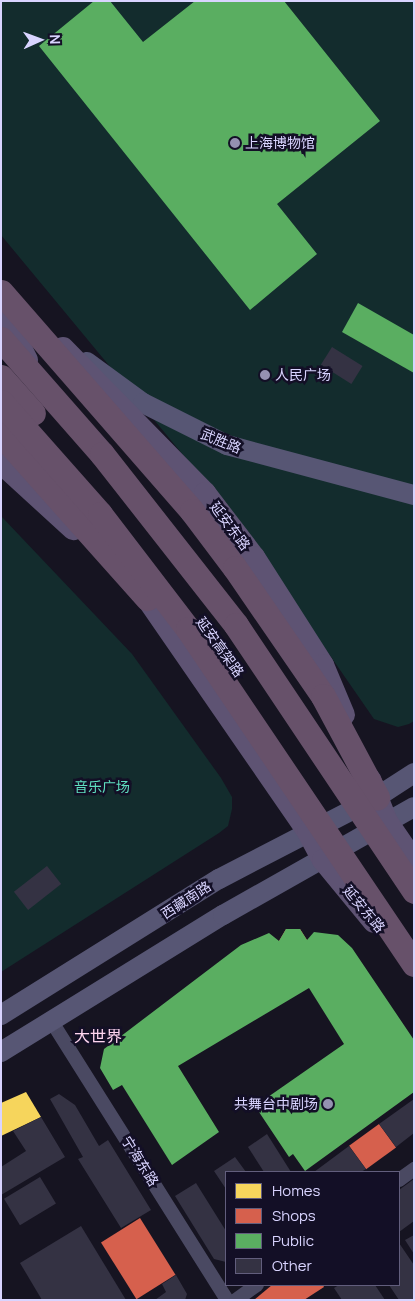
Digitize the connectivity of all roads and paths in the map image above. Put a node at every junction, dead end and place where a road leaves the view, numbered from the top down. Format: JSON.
{"nodes":[{"id":1,"x":1,"y":278,"type":"edge"},
{"id":2,"x":1,"y":292,"type":"edge"},
{"id":3,"x":1,"y":308,"type":"edge"},
{"id":4,"x":1,"y":330,"type":"edge"},
{"id":5,"x":51,"y":336,"type":"junction"},
{"id":6,"x":1,"y":339,"type":"edge"},
{"id":7,"x":27,"y":360,"type":"junction"},
{"id":8,"x":1,"y":377,"type":"edge"},
{"id":9,"x":1,"y":402,"type":"edge"},
{"id":10,"x":1,"y":434,"type":"edge"},
{"id":11,"x":1,"y":463,"type":"edge"},
{"id":12,"x":414,"y":494,"type":"edge"},
{"id":13,"x":147,"y":598,"type":"junction"},
{"id":14,"x":414,"y":773,"type":"edge"},
{"id":15,"x":374,"y":798,"type":"junction"},
{"id":16,"x":414,"y":807,"type":"edge"},
{"id":17,"x":387,"y":822,"type":"junction"},
{"id":18,"x":308,"y":832,"type":"junction"},
{"id":19,"x":323,"y":860,"type":"junction"},
{"id":20,"x":414,"y":861,"type":"edge"},
{"id":21,"x":414,"y":891,"type":"edge"},
{"id":22,"x":414,"y":934,"type":"edge"},
{"id":23,"x":414,"y":964,"type":"edge"},
{"id":24,"x":414,"y":972,"type":"edge"},
{"id":25,"x":1,"y":1016,"type":"edge"},
{"id":26,"x":52,"y":1022,"type":"junction"},
{"id":27,"x":1,"y":1052,"type":"edge"},
{"id":28,"x":414,"y":1169,"type":"edge"},
{"id":29,"x":400,"y":1179,"type":"edge"},
{"id":30,"x":256,"y":1286,"type":"edge"},
{"id":31,"x":227,"y":1300,"type":"edge"},
{"id":32,"x":236,"y":1300,"type":"edge"}],
"edges":[{"from":1,"to":5,"type":"main road","name":"延安东路"},
{"from":2,"to":15,"type":"highway"},
{"from":3,"to":7,"type":"main road"},
{"from":4,"to":7,"type":"main road","name":"延安东路"},
{"from":5,"to":12,"type":"main road","name":"武胜路"},
{"from":5,"to":15,"type":"main road","name":"延安东路"},
{"from":6,"to":21,"type":"highway","name":"延安高架路","bridge":true},
{"from":7,"to":15,"type":"main road","name":"延安东路"},
{"from":8,"to":22,"type":"highway","name":"延安高架路","bridge":true},
{"from":9,"to":13,"type":"main road","name":"延安东路"},
{"from":9,"to":23,"type":"highway","bridge":true},
{"from":10,"to":13,"type":"highway"},
{"from":11,"to":13,"type":"main road","name":"延安东路"},
{"from":13,"to":18,"type":"main road","name":"延安东路"},
{"from":14,"to":15,"type":"main road","name":"西藏南路"},
{"from":15,"to":17,"type":"main road","name":"延安东路"},
{"from":15,"to":18,"type":"main road","name":"西藏南路"},
{"from":16,"to":17,"type":"main road"},
{"from":17,"to":19,"type":"main road"},
{"from":17,"to":20,"type":"main road","name":"延安东路"},
{"from":18,"to":19,"type":"main road","name":"延安东路"},
{"from":18,"to":25,"type":"main road","name":"西藏南路"},
{"from":19,"to":24,"type":"main road","name":"延安东路"},
{"from":19,"to":26,"type":"main road"},
{"from":26,"to":27,"type":"main road"},
{"from":26,"to":31,"type":"street","name":"宁海东路"},
{"from":28,"to":29,"type":"street"},
{"from":30,"to":32,"type":"street"}]}
